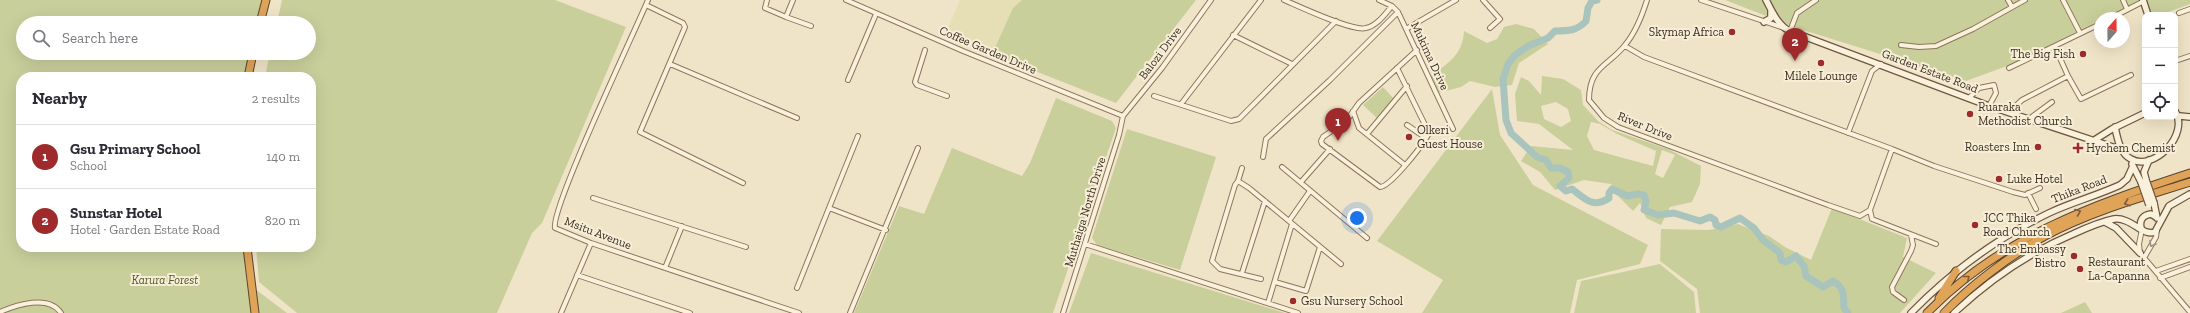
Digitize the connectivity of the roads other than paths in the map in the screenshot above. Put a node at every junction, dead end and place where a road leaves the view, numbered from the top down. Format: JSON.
{"nodes":[{"id":1,"x":266,"y":0,"type":"edge"},
{"id":2,"x":648,"y":0,"type":"edge"},
{"id":3,"x":767,"y":0,"type":"edge"},
{"id":4,"x":793,"y":0,"type":"edge"},
{"id":5,"x":846,"y":0,"type":"edge"},
{"id":6,"x":1212,"y":0,"type":"edge"},
{"id":7,"x":1261,"y":0,"type":"edge"},
{"id":8,"x":1284,"y":0,"type":"edge"},
{"id":9,"x":1379,"y":0,"type":"edge"},
{"id":10,"x":1456,"y":0,"type":"edge"},
{"id":11,"x":1483,"y":0,"type":"edge"},
{"id":12,"x":1647,"y":0,"type":"edge"},
{"id":13,"x":1701,"y":0,"type":"edge"},
{"id":14,"x":1766,"y":0,"type":"edge"},
{"id":15,"x":1816,"y":0,"type":"edge"},
{"id":16,"x":2008,"y":0,"type":"edge"},
{"id":17,"x":2026,"y":0,"type":"edge"},
{"id":18,"x":2063,"y":0,"type":"edge"},
{"id":19,"x":2123,"y":0,"type":"edge"},
{"id":20,"x":2143,"y":1,"type":"edge"},
{"id":21,"x":646,"y":5,"type":"junction"},
{"id":22,"x":1392,"y":6,"type":"junction"},
{"id":23,"x":2012,"y":7,"type":"junction"},
{"id":24,"x":2127,"y":9,"type":"junction"},
{"id":25,"x":2190,"y":9,"type":"edge"},
{"id":26,"x":1771,"y":11,"type":"junction"},
{"id":27,"x":1398,"y":12,"type":"junction"},
{"id":28,"x":2122,"y":12,"type":"edge"},
{"id":29,"x":2147,"y":12,"type":"edge"},
{"id":30,"x":2179,"y":13,"type":"dead end"},
{"id":31,"x":876,"y":14,"type":"junction"},
{"id":32,"x":262,"y":16,"type":"edge"},
{"id":33,"x":786,"y":17,"type":"junction"},
{"id":34,"x":1336,"y":21,"type":"junction"},
{"id":35,"x":1764,"y":22,"type":"junction"},
{"id":36,"x":812,"y":26,"type":"dead end"},
{"id":37,"x":2094,"y":27,"type":"edge"},
{"id":38,"x":1490,"y":28,"type":"dead end"},
{"id":39,"x":1406,"y":29,"type":"junction"},
{"id":40,"x":1787,"y":30,"type":"junction"},
{"id":41,"x":2080,"y":33,"type":"junction"},
{"id":42,"x":1233,"y":35,"type":"junction"},
{"id":43,"x":1901,"y":45,"type":"dead end"},
{"id":44,"x":1625,"y":46,"type":"junction"},
{"id":45,"x":2055,"y":47,"type":"junction"},
{"id":46,"x":925,"y":50,"type":"dead end"},
{"id":47,"x":1417,"y":50,"type":"junction"},
{"id":48,"x":2190,"y":56,"type":"edge"},
{"id":49,"x":1868,"y":59,"type":"junction"},
{"id":50,"x":252,"y":60,"type":"edge"},
{"id":51,"x":2178,"y":60,"type":"edge"},
{"id":52,"x":670,"y":64,"type":"junction"},
{"id":53,"x":1292,"y":64,"type":"junction"},
{"id":54,"x":1881,"y":64,"type":"junction"},
{"id":55,"x":1397,"y":68,"type":"junction"},
{"id":56,"x":2009,"y":68,"type":"dead end"},
{"id":57,"x":1872,"y":71,"type":"junction"},
{"id":58,"x":249,"y":72,"type":"edge"},
{"id":59,"x":2131,"y":75,"type":"dead end"},
{"id":60,"x":2068,"y":76,"type":"junction"},
{"id":61,"x":848,"y":80,"type":"dead end"},
{"id":62,"x":1407,"y":86,"type":"junction"},
{"id":63,"x":947,"y":96,"type":"dead end"},
{"id":64,"x":1154,"y":96,"type":"dead end"},
{"id":65,"x":1968,"y":98,"type":"junction"},
{"id":66,"x":2052,"y":102,"type":"dead end"},
{"id":67,"x":1181,"y":104,"type":"junction"},
{"id":68,"x":1989,"y":106,"type":"junction"},
{"id":69,"x":1353,"y":111,"type":"junction"},
{"id":70,"x":2009,"y":112,"type":"junction"},
{"id":71,"x":2142,"y":114,"type":"edge"},
{"id":72,"x":1123,"y":116,"type":"junction"},
{"id":73,"x":2180,"y":116,"type":"joint"},
{"id":74,"x":797,"y":118,"type":"dead end"},
{"id":75,"x":2190,"y":118,"type":"edge"},
{"id":76,"x":2028,"y":119,"type":"junction"},
{"id":77,"x":1407,"y":125,"type":"dead end"},
{"id":78,"x":2115,"y":127,"type":"junction"},
{"id":79,"x":1453,"y":130,"type":"dead end"},
{"id":80,"x":1848,"y":133,"type":"junction"},
{"id":81,"x":1367,"y":134,"type":"junction"},
{"id":82,"x":858,"y":136,"type":"dead end"},
{"id":83,"x":1426,"y":138,"type":"junction"},
{"id":84,"x":2093,"y":141,"type":"junction"},
{"id":85,"x":918,"y":148,"type":"dead end"},
{"id":86,"x":1892,"y":148,"type":"junction"},
{"id":87,"x":1330,"y":149,"type":"junction"},
{"id":88,"x":2122,"y":150,"type":"junction"},
{"id":89,"x":1262,"y":157,"type":"dead end"},
{"id":90,"x":2149,"y":160,"type":"junction"},
{"id":91,"x":2132,"y":163,"type":"junction"},
{"id":92,"x":1406,"y":165,"type":"junction"},
{"id":93,"x":1282,"y":167,"type":"dead end"},
{"id":94,"x":1242,"y":168,"type":"dead end"},
{"id":95,"x":2190,"y":173,"type":"edge"},
{"id":96,"x":2143,"y":181,"type":"junction"},
{"id":97,"x":1238,"y":182,"type":"junction"},
{"id":98,"x":1301,"y":182,"type":"junction"},
{"id":99,"x":2190,"y":182,"type":"edge"},
{"id":100,"x":743,"y":183,"type":"dead end"},
{"id":101,"x":2040,"y":188,"type":"dead end"},
{"id":102,"x":1310,"y":191,"type":"junction"},
{"id":103,"x":2028,"y":193,"type":"junction"},
{"id":104,"x":2190,"y":194,"type":"edge"},
{"id":105,"x":593,"y":198,"type":"dead end"},
{"id":106,"x":1265,"y":201,"type":"junction"},
{"id":107,"x":2151,"y":204,"type":"junction"},
{"id":108,"x":829,"y":208,"type":"junction"},
{"id":109,"x":2036,"y":209,"type":"dead end"},
{"id":110,"x":1870,"y":210,"type":"junction"},
{"id":111,"x":2148,"y":214,"type":"junction"},
{"id":112,"x":2156,"y":217,"type":"junction"},
{"id":113,"x":1291,"y":222,"type":"junction"},
{"id":114,"x":2103,"y":222,"type":"junction"},
{"id":115,"x":682,"y":226,"type":"junction"},
{"id":116,"x":2158,"y":227,"type":"junction"},
{"id":117,"x":2142,"y":229,"type":"junction"},
{"id":118,"x":886,"y":230,"type":"junction"},
{"id":119,"x":1911,"y":235,"type":"junction"},
{"id":120,"x":1367,"y":238,"type":"dead end"},
{"id":121,"x":591,"y":244,"type":"junction"},
{"id":122,"x":1085,"y":244,"type":"junction"},
{"id":123,"x":1936,"y":244,"type":"dead end"},
{"id":124,"x":746,"y":247,"type":"dead end"},
{"id":125,"x":1320,"y":247,"type":"junction"},
{"id":126,"x":248,"y":252,"type":"edge"},
{"id":127,"x":2140,"y":253,"type":"junction"},
{"id":128,"x":2144,"y":258,"type":"junction"},
{"id":129,"x":2190,"y":259,"type":"edge"},
{"id":130,"x":1341,"y":264,"type":"dead end"},
{"id":131,"x":2173,"y":265,"type":"junction"},
{"id":132,"x":2190,"y":266,"type":"edge"},
{"id":133,"x":665,"y":268,"type":"junction"},
{"id":134,"x":1956,"y":271,"type":"junction"},
{"id":135,"x":2156,"y":271,"type":"junction"},
{"id":136,"x":2176,"y":272,"type":"junction"},
{"id":137,"x":1242,"y":273,"type":"junction"},
{"id":138,"x":577,"y":274,"type":"junction"},
{"id":139,"x":2160,"y":278,"type":"junction"},
{"id":140,"x":1261,"y":279,"type":"dead end"},
{"id":141,"x":1275,"y":282,"type":"junction"},
{"id":142,"x":797,"y":288,"type":"dead end"},
{"id":143,"x":1904,"y":300,"type":"dead end"},
{"id":144,"x":1268,"y":303,"type":"junction"},
{"id":145,"x":1935,"y":304,"type":"junction"},
{"id":146,"x":0,"y":312,"type":"edge"},
{"id":147,"x":2190,"y":312,"type":"edge"},
{"id":148,"x":61,"y":313,"type":"edge"},
{"id":149,"x":255,"y":313,"type":"edge"},
{"id":150,"x":561,"y":313,"type":"edge"},
{"id":151,"x":690,"y":313,"type":"edge"},
{"id":152,"x":799,"y":313,"type":"edge"},
{"id":153,"x":850,"y":313,"type":"edge"},
{"id":154,"x":1063,"y":313,"type":"edge"},
{"id":155,"x":1298,"y":313,"type":"edge"},
{"id":156,"x":1911,"y":313,"type":"edge"},
{"id":157,"x":1927,"y":313,"type":"edge"},
{"id":158,"x":1944,"y":313,"type":"edge"},
{"id":159,"x":1954,"y":313,"type":"edge"}],
"edges":[{"from":1,"to":32,"type":"highway"},
{"from":2,"to":21,"type":"street","name":"Msitu Avenue"},
{"from":3,"to":33,"type":"street"},
{"from":4,"to":33,"type":"street"},
{"from":5,"to":31,"type":"street","name":"Coffee Garden Drive"},
{"from":6,"to":72,"type":"street","name":"Balozi Drive"},
{"from":7,"to":42,"type":"street"},
{"from":8,"to":34,"type":"street"},
{"from":9,"to":22,"type":"street","name":"Mukima Drive"},
{"from":10,"to":39,"type":"street"},
{"from":11,"to":38,"type":"street"},
{"from":12,"to":44,"type":"street","name":"River Drive"},
{"from":13,"to":35,"type":"street"},
{"from":14,"to":26,"type":"main road"},
{"from":15,"to":40,"type":"street"},
{"from":16,"to":23,"type":"street"},
{"from":17,"to":23,"type":"street"},
{"from":18,"to":41,"type":"street"},
{"from":19,"to":24,"type":"street"},
{"from":20,"to":24,"type":"street"},
{"from":20,"to":29,"type":"main road"},
{"from":21,"to":52,"type":"street"},
{"from":21,"to":121,"type":"street","name":"Msitu Avenue"},
{"from":22,"to":27,"type":"street","name":"Mukima Drive"},
{"from":22,"to":34,"type":"street"},
{"from":23,"to":43,"type":"street"},
{"from":24,"to":28,"type":"street"},
{"from":25,"to":30,"type":"street"},
{"from":26,"to":35,"type":"main road"},
{"from":26,"to":40,"type":"main road"},
{"from":27,"to":39,"type":"street","name":"Mukima Drive"},
{"from":27,"to":89,"type":"street"},
{"from":31,"to":61,"type":"street"},
{"from":31,"to":72,"type":"street","name":"Coffee Garden Drive"},
{"from":33,"to":36,"type":"street"},
{"from":34,"to":53,"type":"street"},
{"from":35,"to":40,"type":"street"},
{"from":37,"to":41,"type":"street"},
{"from":39,"to":47,"type":"street","name":"Mukima Drive"},
{"from":40,"to":49,"type":"main road","name":"Garden Estate Road"},
{"from":41,"to":45,"type":"street"},
{"from":42,"to":53,"type":"street"},
{"from":42,"to":67,"type":"street"},
{"from":44,"to":80,"type":"street"},
{"from":44,"to":110,"type":"street","name":"River Drive"},
{"from":45,"to":56,"type":"street"},
{"from":45,"to":60,"type":"street"},
{"from":46,"to":63,"type":"street"},
{"from":47,"to":55,"type":"street"},
{"from":47,"to":79,"type":"street","name":"Mukima Drive"},
{"from":48,"to":51,"type":"street"},
{"from":49,"to":54,"type":"main road","name":"Garden Estate Road"},
{"from":49,"to":57,"type":"street"},
{"from":50,"to":58,"type":"highway"},
{"from":52,"to":74,"type":"street"},
{"from":52,"to":100,"type":"street"},
{"from":53,"to":67,"type":"street"},
{"from":54,"to":57,"type":"street"},
{"from":54,"to":65,"type":"main road","name":"Garden Estate Road"},
{"from":55,"to":62,"type":"street"},
{"from":55,"to":69,"type":"street"},
{"from":57,"to":80,"type":"street"},
{"from":59,"to":60,"type":"street"},
{"from":60,"to":70,"type":"street"},
{"from":62,"to":81,"type":"street"},
{"from":62,"to":83,"type":"street"},
{"from":64,"to":67,"type":"street"},
{"from":65,"to":68,"type":"main road","name":"Garden Estate Road"},
{"from":65,"to":68,"type":"street"},
{"from":66,"to":76,"type":"street"},
{"from":68,"to":70,"type":"main road","name":"Garden Estate Road"},
{"from":69,"to":81,"type":"street"},
{"from":69,"to":87,"type":"street"},
{"from":70,"to":76,"type":"main road","name":"Garden Estate Road"},
{"from":71,"to":78,"type":"main road"},
{"from":72,"to":122,"type":"street","name":"Muthaiga North Drive"},
{"from":73,"to":75,"type":"main road"},
{"from":73,"to":90,"type":"main road"},
{"from":76,"to":84,"type":"main road","name":"Garden Estate Road"},
{"from":77,"to":83,"type":"street"},
{"from":78,"to":84,"type":"main road"},
{"from":78,"to":88,"type":"main road"},
{"from":80,"to":86,"type":"street"},
{"from":81,"to":92,"type":"street"},
{"from":82,"to":108,"type":"street"},
{"from":83,"to":92,"type":"street"},
{"from":84,"to":88,"type":"main road","name":"Garden Estate Road"},
{"from":85,"to":118,"type":"street"},
{"from":86,"to":103,"type":"street"},
{"from":86,"to":110,"type":"street"},
{"from":87,"to":92,"type":"street"},
{"from":87,"to":98,"type":"street"},
{"from":88,"to":91,"type":"main road"},
{"from":90,"to":91,"type":"main road"},
{"from":90,"to":96,"type":"main road"},
{"from":91,"to":96,"type":"main road"},
{"from":91,"to":134,"type":"main road","name":"Thika Road"},
{"from":93,"to":98,"type":"street"},
{"from":94,"to":97,"type":"street"},
{"from":145,"to":95,"type":"highway","name":"Thika Road","one_way":true},
{"from":96,"to":107,"type":"main road","bridge":true},
{"from":97,"to":106,"type":"street"},
{"from":97,"to":137,"type":"street"},
{"from":98,"to":102,"type":"street"},
{"from":99,"to":158,"type":"highway","one_way":true},
{"from":101,"to":103,"type":"street"},
{"from":102,"to":113,"type":"street"},
{"from":102,"to":120,"type":"street"},
{"from":103,"to":109,"type":"street"},
{"from":104,"to":116,"type":"main road"},
{"from":105,"to":115,"type":"street"},
{"from":106,"to":113,"type":"street"},
{"from":106,"to":137,"type":"street"},
{"from":107,"to":111,"type":"main road"},
{"from":107,"to":112,"type":"main road"},
{"from":108,"to":118,"type":"street"},
{"from":108,"to":142,"type":"street"},
{"from":110,"to":119,"type":"street"},
{"from":111,"to":112,"type":"main road"},
{"from":111,"to":117,"type":"main road"},
{"from":112,"to":116,"type":"main road"},
{"from":113,"to":125,"type":"street"},
{"from":113,"to":141,"type":"street"},
{"from":114,"to":117,"type":"main road"},
{"from":114,"to":127,"type":"main road"},
{"from":114,"to":159,"type":"main road"},
{"from":115,"to":124,"type":"street"},
{"from":115,"to":133,"type":"street"},
{"from":116,"to":117,"type":"main road"},
{"from":116,"to":128,"type":"street","one_way":true},
{"from":117,"to":127,"type":"street"},
{"from":118,"to":153,"type":"street"},
{"from":119,"to":123,"type":"street"},
{"from":119,"to":143,"type":"street"},
{"from":121,"to":133,"type":"street","name":"Msitu Avenue"},
{"from":121,"to":138,"type":"street"},
{"from":122,"to":144,"type":"street"},
{"from":122,"to":154,"type":"street","name":"Muthaiga North Drive"},
{"from":125,"to":130,"type":"street"},
{"from":125,"to":141,"type":"street"},
{"from":126,"to":149,"type":"highway"},
{"from":127,"to":128,"type":"street"},
{"from":128,"to":135,"type":"street"},
{"from":129,"to":131,"type":"street"},
{"from":131,"to":135,"type":"street"},
{"from":131,"to":136,"type":"street"},
{"from":132,"to":136,"type":"street"},
{"from":133,"to":152,"type":"street","name":"Msitu Avenue"},
{"from":134,"to":145,"type":"highway"},
{"from":134,"to":156,"type":"main road","name":"Thika Road"},
{"from":135,"to":139,"type":"street"},
{"from":136,"to":139,"type":"street"},
{"from":137,"to":140,"type":"street"},
{"from":138,"to":150,"type":"street"},
{"from":138,"to":151,"type":"street"},
{"from":139,"to":147,"type":"street"},
{"from":141,"to":144,"type":"street"},
{"from":144,"to":155,"type":"street"},
{"from":145,"to":157,"type":"highway","name":"Thika Road"},
{"from":146,"to":148,"type":"street"}]}
